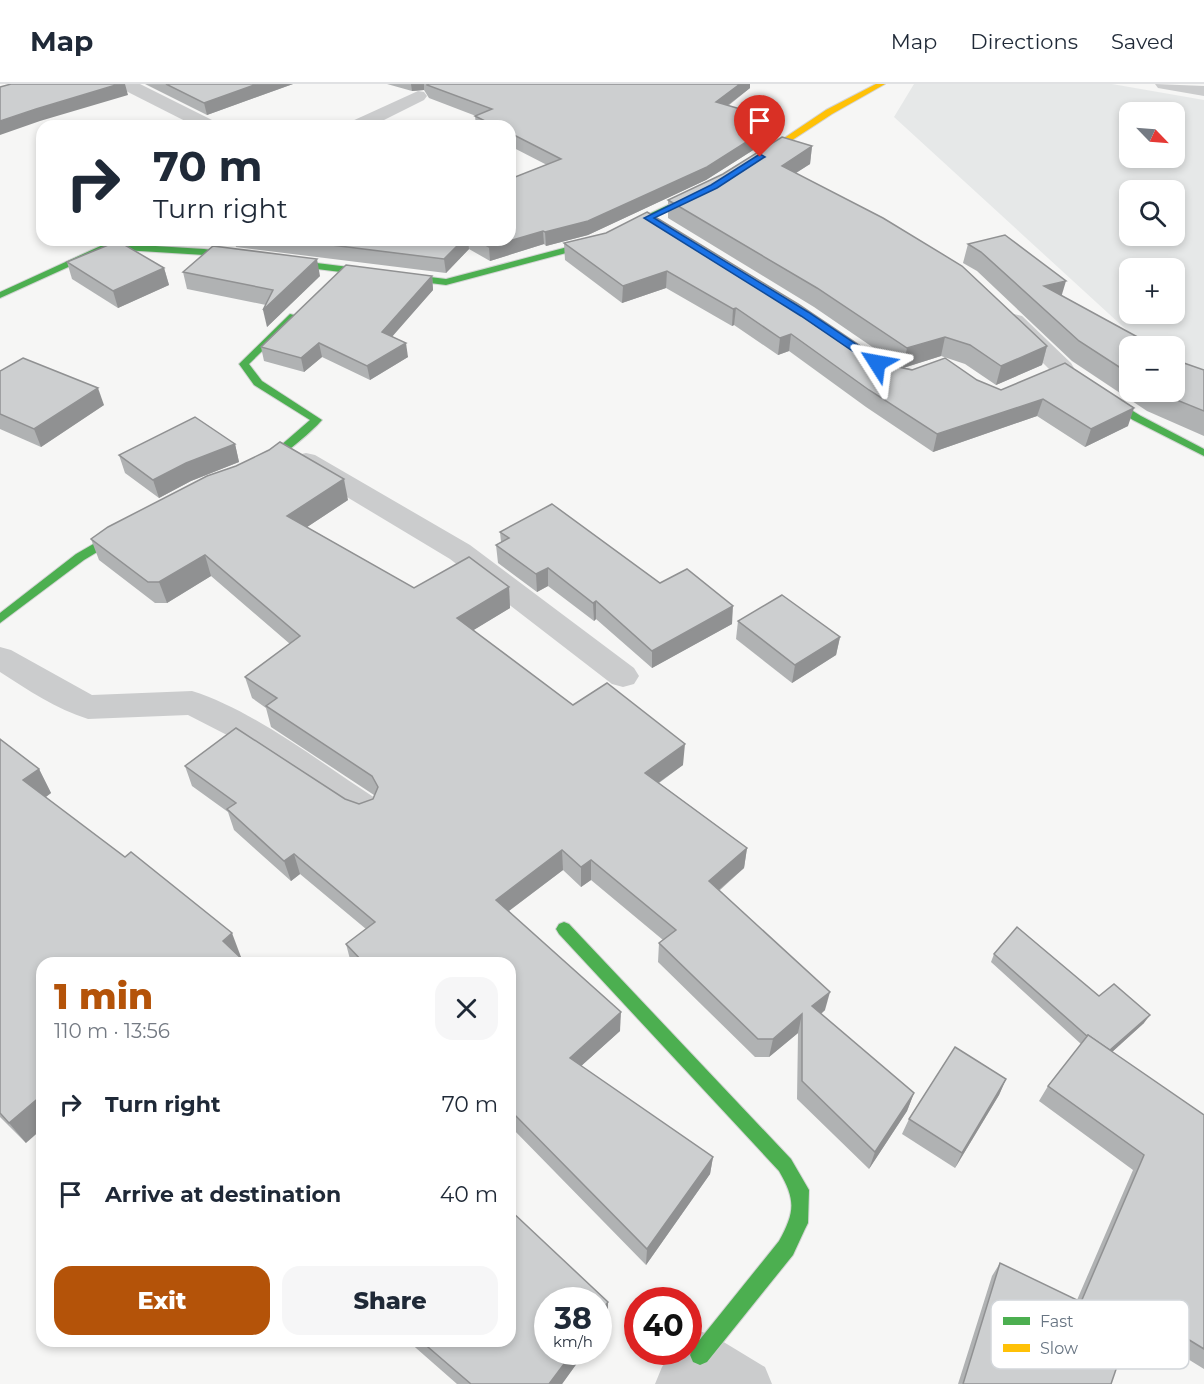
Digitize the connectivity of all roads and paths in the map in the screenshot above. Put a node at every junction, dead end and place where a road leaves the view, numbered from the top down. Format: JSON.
{"nodes":[{"id":1,"x":126,"y":84,"type":"edge"},
{"id":2,"x":881,"y":84,"type":"edge"},
{"id":3,"x":1164,"y":84,"type":"edge"},
{"id":4,"x":1204,"y":91,"type":"edge"},
{"id":5,"x":418,"y":96,"type":"dead end"},
{"id":6,"x":197,"y":120,"type":"edge"},
{"id":7,"x":369,"y":120,"type":"edge"},
{"id":8,"x":736,"y":173,"type":"edge"},
{"id":9,"x":720,"y":183,"type":"edge"},
{"id":10,"x":107,"y":246,"type":"edge"},
{"id":11,"x":144,"y":246,"type":"edge"},
{"id":12,"x":342,"y":269,"type":"junction"},
{"id":13,"x":326,"y":285,"type":"edge"},
{"id":14,"x":0,"y":295,"type":"edge"},
{"id":15,"x":997,"y":306,"type":"edge"},
{"id":16,"x":302,"y":308,"type":"edge"},
{"id":17,"x":1067,"y":374,"type":"joint"},
{"id":18,"x":284,"y":448,"type":"junction"},
{"id":19,"x":1204,"y":453,"type":"edge"},
{"id":20,"x":242,"y":474,"type":"edge"},
{"id":21,"x":143,"y":519,"type":"edge"},
{"id":22,"x":0,"y":619,"type":"edge"},
{"id":23,"x":0,"y":658,"type":"edge"},
{"id":24,"x":622,"y":676,"type":"dead end"},
{"id":25,"x":363,"y":808,"type":"edge"},
{"id":26,"x":564,"y":929,"type":"dead end"},
{"id":27,"x":690,"y":1369,"type":"edge"},
{"id":28,"x":748,"y":1384,"type":"edge"}],
"edges":[{"from":1,"to":6,"type":"street"},
{"from":2,"to":8,"type":"street"},
{"from":3,"to":4,"type":"street"},
{"from":5,"to":7,"type":"street"},
{"from":9,"to":12,"type":"street"},
{"from":10,"to":14,"type":"street"},
{"from":11,"to":12,"type":"street"},
{"from":12,"to":13,"type":"street"},
{"from":15,"to":17,"type":"street"},
{"from":16,"to":18,"type":"street"},
{"from":17,"to":19,"type":"street"},
{"from":18,"to":20,"type":"street"},
{"from":18,"to":24,"type":"street"},
{"from":21,"to":22,"type":"street"},
{"from":23,"to":25,"type":"street"},
{"from":26,"to":27,"type":"street"},
{"from":27,"to":28,"type":"street"}]}
